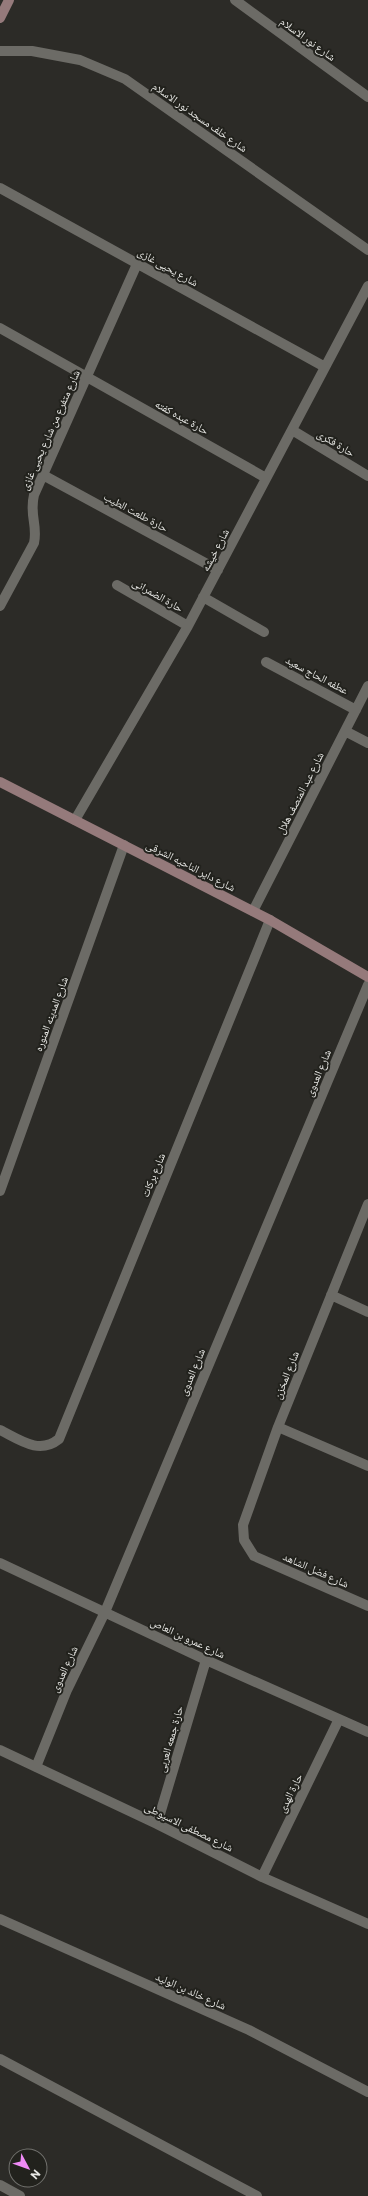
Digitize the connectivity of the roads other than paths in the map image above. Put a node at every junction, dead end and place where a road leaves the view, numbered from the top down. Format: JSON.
{"nodes":[{"id":1,"x":9,"y":0,"type":"edge"},
{"id":2,"x":235,"y":0,"type":"edge"},
{"id":3,"x":0,"y":18,"type":"edge"},
{"id":4,"x":0,"y":51,"type":"edge"},
{"id":5,"x":368,"y":96,"type":"edge"},
{"id":6,"x":0,"y":188,"type":"edge"},
{"id":7,"x":368,"y":250,"type":"edge"},
{"id":8,"x":137,"y":264,"type":"junction"},
{"id":9,"x":368,"y":286,"type":"edge"},
{"id":10,"x":0,"y":328,"type":"edge"},
{"id":11,"x":325,"y":367,"type":"junction"},
{"id":12,"x":87,"y":377,"type":"junction"},
{"id":13,"x":292,"y":430,"type":"junction"},
{"id":14,"x":43,"y":475,"type":"junction"},
{"id":15,"x":368,"y":476,"type":"edge"},
{"id":16,"x":266,"y":478,"type":"junction"},
{"id":17,"x":218,"y":570,"type":"junction"},
{"id":18,"x":117,"y":585,"type":"dead end"},
{"id":19,"x":203,"y":597,"type":"junction"},
{"id":20,"x":0,"y":606,"type":"edge"},
{"id":21,"x":188,"y":626,"type":"junction"},
{"id":22,"x":264,"y":632,"type":"dead end"},
{"id":23,"x":266,"y":662,"type":"dead end"},
{"id":24,"x":368,"y":686,"type":"edge"},
{"id":25,"x":356,"y":710,"type":"junction"},
{"id":26,"x":344,"y":731,"type":"junction"},
{"id":27,"x":368,"y":743,"type":"edge"},
{"id":28,"x":0,"y":782,"type":"edge"},
{"id":29,"x":74,"y":820,"type":"junction"},
{"id":30,"x":124,"y":845,"type":"junction"},
{"id":31,"x":253,"y":911,"type":"junction"},
{"id":32,"x":270,"y":920,"type":"junction"},
{"id":33,"x":368,"y":977,"type":"edge"},
{"id":34,"x":368,"y":985,"type":"edge"},
{"id":35,"x":0,"y":1191,"type":"edge"},
{"id":36,"x":368,"y":1204,"type":"edge"},
{"id":37,"x":332,"y":1295,"type":"junction"},
{"id":38,"x":368,"y":1312,"type":"edge"},
{"id":39,"x":278,"y":1427,"type":"junction"},
{"id":40,"x":0,"y":1430,"type":"edge"},
{"id":41,"x":368,"y":1466,"type":"edge"},
{"id":42,"x":254,"y":1556,"type":"joint"},
{"id":43,"x":0,"y":1563,"type":"edge"},
{"id":44,"x":368,"y":1606,"type":"edge"},
{"id":45,"x":105,"y":1612,"type":"junction"},
{"id":46,"x":206,"y":1660,"type":"junction"},
{"id":47,"x":339,"y":1719,"type":"junction"},
{"id":48,"x":368,"y":1732,"type":"edge"},
{"id":49,"x":0,"y":1750,"type":"edge"},
{"id":50,"x":36,"y":1767,"type":"junction"},
{"id":51,"x":157,"y":1824,"type":"junction"},
{"id":52,"x":262,"y":1877,"type":"junction"},
{"id":53,"x":0,"y":1919,"type":"edge"},
{"id":54,"x":368,"y":1924,"type":"edge"},
{"id":55,"x":0,"y":2059,"type":"edge"},
{"id":56,"x":368,"y":2092,"type":"edge"},
{"id":57,"x":0,"y":2185,"type":"edge"},
{"id":58,"x":20,"y":2196,"type":"edge"},
{"id":59,"x":257,"y":2196,"type":"edge"}],
"edges":[{"from":1,"to":3,"type":"street"},
{"from":2,"to":5,"type":"street","name":"شارع نور الاسلام"},
{"from":4,"to":7,"type":"street","name":"شارع خلف مسجد نور الاسلام"},
{"from":6,"to":8,"type":"street","name":"شارع يحيى غازى"},
{"from":8,"to":11,"type":"street","name":"شارع يحيى غازى"},
{"from":8,"to":12,"type":"street","name":"شارع متفرع من شارع يحيى غازى"},
{"from":9,"to":11,"type":"street","name":"شارع خيشه"},
{"from":10,"to":12,"type":"street","name":"حارة عبده كفته"},
{"from":11,"to":13,"type":"street","name":"شارع خيشه"},
{"from":12,"to":14,"type":"street","name":"شارع متفرع من شارع يحيى غازى"},
{"from":12,"to":16,"type":"street","name":"حارة عبده كفته"},
{"from":13,"to":15,"type":"street","name":"حارة فكرى"},
{"from":13,"to":16,"type":"street","name":"شارع خيشه"},
{"from":14,"to":17,"type":"street","name":"حارة طلعت الطيب"},
{"from":14,"to":20,"type":"street","name":"شارع متفرع من شارع يحيى غازى"},
{"from":16,"to":17,"type":"street","name":"شارع خيشه"},
{"from":17,"to":19,"type":"street","name":"شارع خيشه"},
{"from":18,"to":21,"type":"street","name":"حارة الضمرانى"},
{"from":19,"to":21,"type":"street","name":"شارع خيشه"},
{"from":19,"to":22,"type":"street"},
{"from":21,"to":29,"type":"street","name":"شارع خيشه"},
{"from":23,"to":25,"type":"street","name":"عطفه الحاج سعيد"},
{"from":24,"to":25,"type":"street","name":"شارع عبد المنصف هلال"},
{"from":25,"to":26,"type":"street","name":"شارع عبد المنصف هلال"},
{"from":26,"to":27,"type":"street"},
{"from":26,"to":31,"type":"street","name":"شارع عبد المنصف هلال"},
{"from":28,"to":29,"type":"street","name":"شارع داير الناحيه الشرقى"},
{"from":29,"to":30,"type":"street","name":"شارع داير الناحيه الشرقى"},
{"from":30,"to":31,"type":"street","name":"شارع داير الناحيه الشرقى"},
{"from":30,"to":35,"type":"street","name":"شارع المدينه المنوره"},
{"from":31,"to":32,"type":"street","name":"شارع داير الناحيه الشرقى"},
{"from":32,"to":33,"type":"street","name":"شارع داير الناحيه الشرقى"},
{"from":32,"to":40,"type":"street","name":"شارع بركات"},
{"from":34,"to":45,"type":"street","name":"شارع العدوى"},
{"from":36,"to":37,"type":"street","name":"شارع المخزن"},
{"from":37,"to":38,"type":"street"},
{"from":37,"to":39,"type":"street","name":"شارع المخزن"},
{"from":39,"to":41,"type":"street"},
{"from":39,"to":42,"type":"street","name":"شارع المخزن"},
{"from":42,"to":44,"type":"street","name":"شارع فضل الشاهد"},
{"from":43,"to":45,"type":"street","name":"شارع عمرو بن العاص"},
{"from":45,"to":46,"type":"street","name":"شارع عمرو بن العاص"},
{"from":45,"to":50,"type":"street","name":"شارع العدوى"},
{"from":46,"to":47,"type":"street","name":"شارع عمرو بن العاص"},
{"from":46,"to":51,"type":"street","name":"حارة جمعه العربى"},
{"from":47,"to":48,"type":"street","name":"شارع عمرو بن العاص"},
{"from":47,"to":52,"type":"street","name":"حارة الهدى"},
{"from":49,"to":50,"type":"street","name":"شارع مصطفى الاسيوطى"},
{"from":50,"to":51,"type":"street","name":"شارع مصطفى الاسيوطى"},
{"from":51,"to":52,"type":"street","name":"شارع مصطفى الاسيوطى"},
{"from":52,"to":54,"type":"street","name":"شارع مصطفى الاسيوطى"},
{"from":53,"to":56,"type":"street","name":"شارع خالد بن الوليد"},
{"from":55,"to":59,"type":"street"},
{"from":57,"to":58,"type":"street"}]}
